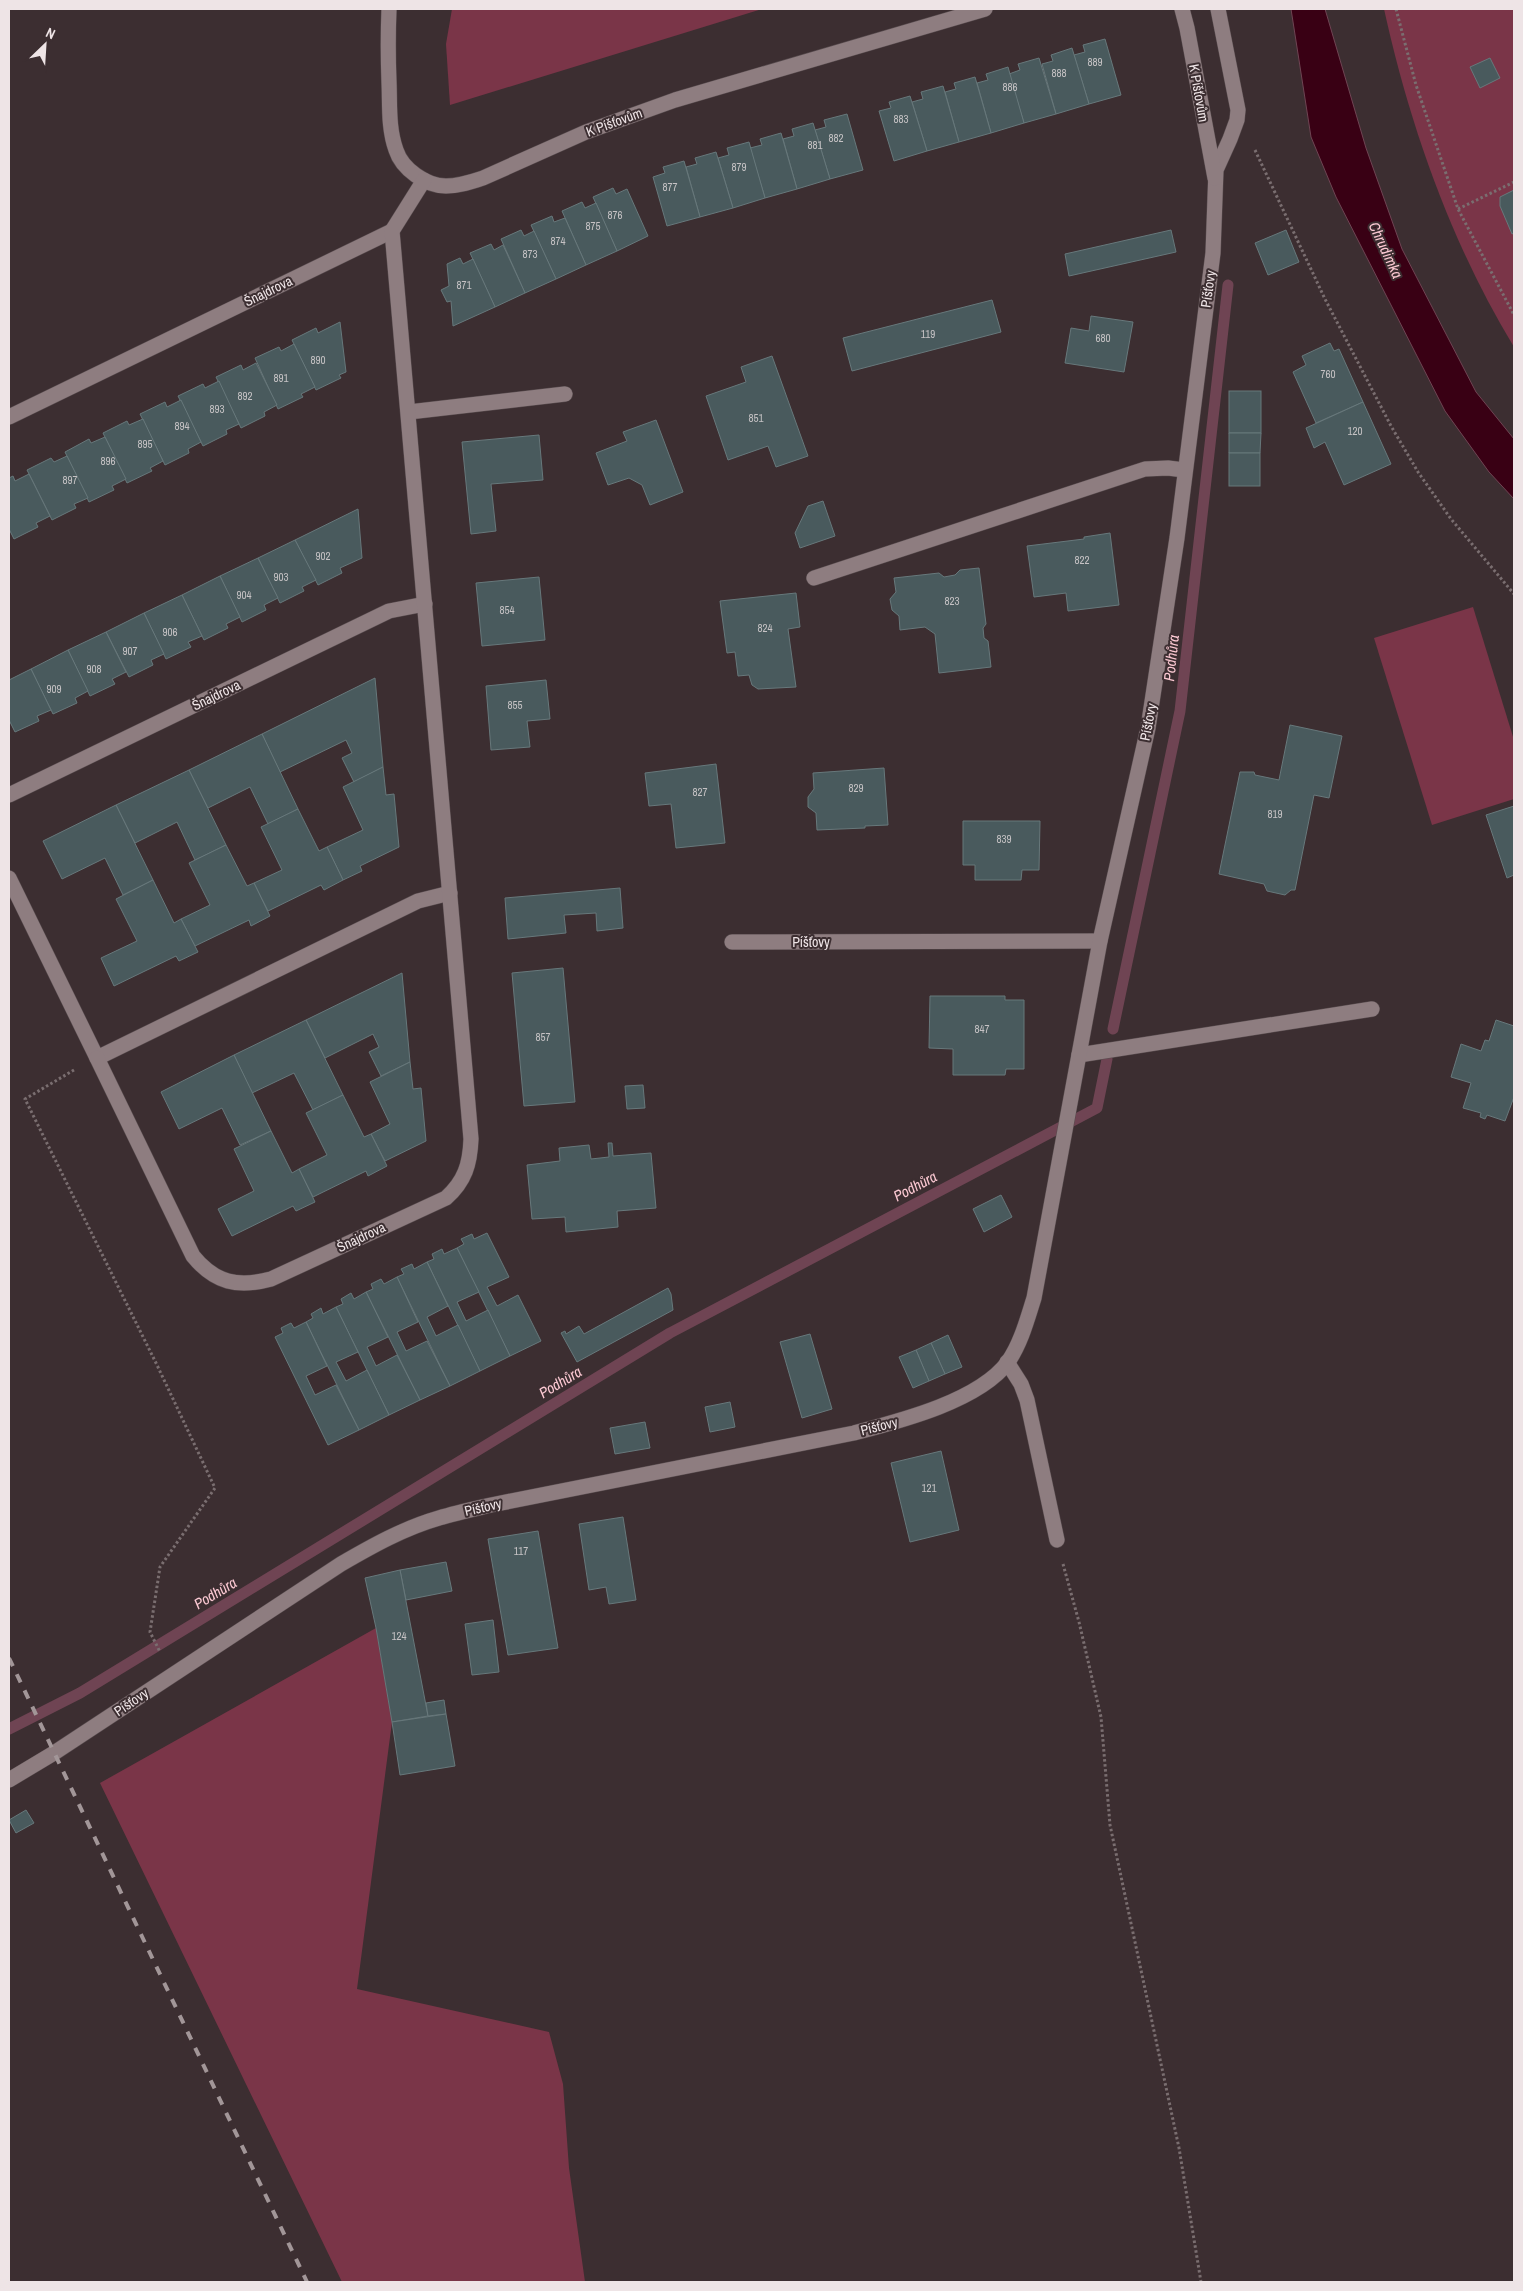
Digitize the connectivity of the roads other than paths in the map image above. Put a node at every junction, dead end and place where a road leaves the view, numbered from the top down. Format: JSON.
{"nodes":[{"id":1,"x":389,"y":9,"type":"edge"},
{"id":2,"x":985,"y":9,"type":"edge"},
{"id":3,"x":1182,"y":9,"type":"edge"},
{"id":4,"x":1218,"y":9,"type":"edge"},
{"id":5,"x":1215,"y":178,"type":"junction"},
{"id":6,"x":424,"y":180,"type":"junction"},
{"id":7,"x":392,"y":231,"type":"junction"},
{"id":8,"x":565,"y":394,"type":"dead end"},
{"id":9,"x":409,"y":412,"type":"junction"},
{"id":10,"x":9,"y":417,"type":"edge"},
{"id":11,"x":1184,"y":470,"type":"junction"},
{"id":12,"x":814,"y":578,"type":"dead end"},
{"id":13,"x":426,"y":604,"type":"junction"},
{"id":14,"x":9,"y":795,"type":"edge"},
{"id":15,"x":9,"y":878,"type":"edge"},
{"id":16,"x":450,"y":893,"type":"junction"},
{"id":17,"x":1100,"y":941,"type":"junction"},
{"id":18,"x":732,"y":942,"type":"dead end"},
{"id":19,"x":1372,"y":1009,"type":"dead end"},
{"id":20,"x":1079,"y":1055,"type":"junction"},
{"id":21,"x":96,"y":1058,"type":"junction"},
{"id":22,"x":1007,"y":1362,"type":"junction"},
{"id":23,"x":1056,"y":1540,"type":"road end"},
{"id":24,"x":9,"y":1780,"type":"edge"}],
"edges":[{"from":1,"to":6,"type":"street","name":"K Píšťovům"},
{"from":2,"to":6,"type":"street","name":"K Píšťovům"},
{"from":3,"to":5,"type":"street","name":"K Píšťovům"},
{"from":4,"to":5,"type":"street","name":"Píšťovy"},
{"from":5,"to":11,"type":"street","name":"Píšťovy"},
{"from":6,"to":7,"type":"street"},
{"from":7,"to":9,"type":"street","name":"Šnajdrova"},
{"from":7,"to":10,"type":"street","name":"Šnajdrova"},
{"from":8,"to":9,"type":"street"},
{"from":9,"to":13,"type":"street","name":"Šnajdrova"},
{"from":11,"to":12,"type":"street"},
{"from":11,"to":17,"type":"street","name":"Píšťovy"},
{"from":13,"to":14,"type":"street","name":"Šnajdrova"},
{"from":13,"to":16,"type":"street","name":"Šnajdrova"},
{"from":15,"to":21,"type":"street","name":"Šnajdrova"},
{"from":16,"to":21,"type":"street"},
{"from":16,"to":21,"type":"street","name":"Šnajdrova"},
{"from":17,"to":18,"type":"street","name":"Píšťovy"},
{"from":17,"to":20,"type":"street","name":"Píšťovy"},
{"from":19,"to":20,"type":"street"},
{"from":20,"to":22,"type":"street","name":"Píšťovy"},
{"from":22,"to":23,"type":"street"},
{"from":22,"to":24,"type":"street","name":"Píšťovy"}]}
